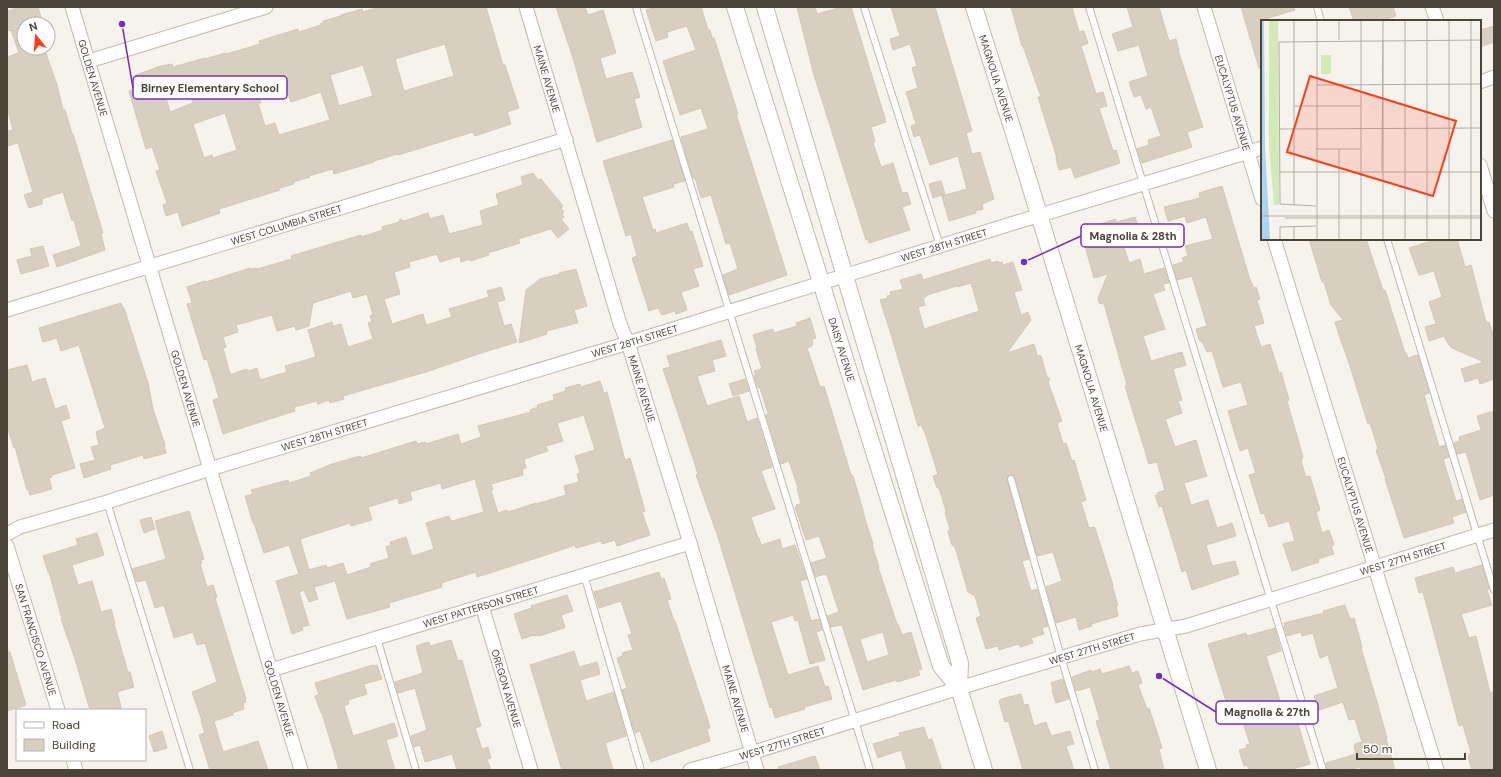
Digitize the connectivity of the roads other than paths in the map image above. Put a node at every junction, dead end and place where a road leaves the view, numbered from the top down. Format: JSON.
{"nodes":[{"id":1,"x":72,"y":7,"type":"edge"},
{"id":2,"x":266,"y":7,"type":"edge"},
{"id":3,"x":526,"y":7,"type":"edge"},
{"id":4,"x":636,"y":7,"type":"edge"},
{"id":5,"x":734,"y":7,"type":"edge"},
{"id":6,"x":765,"y":7,"type":"edge"},
{"id":7,"x":864,"y":7,"type":"edge"},
{"id":8,"x":974,"y":7,"type":"edge"},
{"id":9,"x":1090,"y":7,"type":"edge"},
{"id":10,"x":1204,"y":7,"type":"edge"},
{"id":11,"x":1317,"y":7,"type":"edge"},
{"id":12,"x":1432,"y":7,"type":"edge"},
{"id":13,"x":1321,"y":20,"type":"edge"},
{"id":14,"x":1437,"y":20,"type":"edge"},
{"id":15,"x":89,"y":61,"type":"junction"},
{"id":16,"x":1494,"y":77,"type":"edge"},
{"id":17,"x":1481,"y":82,"type":"edge"},
{"id":18,"x":566,"y":139,"type":"junction"},
{"id":19,"x":1261,"y":148,"type":"edge"},
{"id":20,"x":1247,"y":152,"type":"junction"},
{"id":21,"x":1481,"y":168,"type":"edge"},
{"id":22,"x":1143,"y":184,"type":"junction"},
{"id":23,"x":1261,"y":196,"type":"edge"},
{"id":24,"x":1494,"y":211,"type":"edge"},
{"id":25,"x":1039,"y":215,"type":"junction"},
{"id":26,"x":1274,"y":240,"type":"edge"},
{"id":27,"x":1387,"y":240,"type":"edge"},
{"id":28,"x":940,"y":246,"type":"junction"},
{"id":29,"x":150,"y":266,"type":"junction"},
{"id":30,"x":846,"y":276,"type":"junction"},
{"id":31,"x":820,"y":283,"type":"junction"},
{"id":32,"x":7,"y":310,"type":"edge"},
{"id":33,"x":728,"y":311,"type":"junction"},
{"id":34,"x":628,"y":343,"type":"junction"},
{"id":35,"x":210,"y":469,"type":"junction"},
{"id":36,"x":1011,"y":479,"type":"dead end"},
{"id":37,"x":107,"y":502,"type":"junction"},
{"id":38,"x":1494,"y":530,"type":"edge"},
{"id":39,"x":7,"y":534,"type":"edge"},
{"id":40,"x":1477,"y":534,"type":"junction"},
{"id":41,"x":690,"y":543,"type":"junction"},
{"id":42,"x":7,"y":546,"type":"edge"},
{"id":43,"x":1375,"y":567,"type":"junction"},
{"id":44,"x":584,"y":575,"type":"junction"},
{"id":45,"x":1494,"y":590,"type":"edge"},
{"id":46,"x":1271,"y":599,"type":"junction"},
{"id":47,"x":482,"y":606,"type":"junction"},
{"id":48,"x":1165,"y":630,"type":"junction"},
{"id":49,"x":377,"y":638,"type":"junction"},
{"id":50,"x":1061,"y":657,"type":"junction"},
{"id":51,"x":271,"y":670,"type":"junction"},
{"id":52,"x":959,"y":688,"type":"junction"},
{"id":53,"x":58,"y":709,"type":"edge"},
{"id":54,"x":855,"y":720,"type":"junction"},
{"id":55,"x":752,"y":752,"type":"junction"},
{"id":56,"x":190,"y":770,"type":"edge"},
{"id":57,"x":301,"y":770,"type":"edge"},
{"id":58,"x":416,"y":770,"type":"edge"},
{"id":59,"x":531,"y":770,"type":"edge"},
{"id":60,"x":641,"y":770,"type":"edge"},
{"id":61,"x":690,"y":770,"type":"edge"},
{"id":62,"x":757,"y":770,"type":"edge"},
{"id":63,"x":870,"y":770,"type":"edge"},
{"id":64,"x":984,"y":770,"type":"edge"},
{"id":65,"x":1095,"y":770,"type":"edge"},
{"id":66,"x":1208,"y":770,"type":"edge"},
{"id":67,"x":1323,"y":770,"type":"edge"},
{"id":68,"x":1437,"y":770,"type":"edge"}],
"edges":[{"from":1,"to":15,"type":"street","name":"GOLDEN AVENUE"},
{"from":2,"to":15,"type":"street"},
{"from":3,"to":18,"type":"street","name":"MAINE AVENUE"},
{"from":4,"to":33,"type":"lane"},
{"from":5,"to":31,"type":"street","name":"DAISY AVENUE"},
{"from":6,"to":30,"type":"street","name":"DAISY AVENUE"},
{"from":7,"to":28,"type":"lane"},
{"from":8,"to":25,"type":"street","name":"MAGNOLIA AVENUE"},
{"from":9,"to":22,"type":"lane"},
{"from":10,"to":20,"type":"street","name":"EUCALYPTUS AVENUE"},
{"from":11,"to":13,"type":"lane"},
{"from":12,"to":14,"type":"street"},
{"from":15,"to":29,"type":"street","name":"GOLDEN AVENUE"},
{"from":16,"to":17,"type":"street"},
{"from":18,"to":29,"type":"street","name":"WEST COLUMBIA STREET"},
{"from":18,"to":34,"type":"street","name":"MAINE AVENUE"},
{"from":19,"to":20,"type":"street","name":"WEST 28TH STREET"},
{"from":20,"to":22,"type":"street","name":"WEST 28TH STREET"},
{"from":20,"to":23,"type":"street","name":"EUCALYPTUS AVENUE"},
{"from":21,"to":24,"type":"street"},
{"from":22,"to":25,"type":"street","name":"WEST 28TH STREET"},
{"from":22,"to":46,"type":"lane"},
{"from":25,"to":28,"type":"street","name":"WEST 28TH STREET"},
{"from":25,"to":48,"type":"street","name":"MAGNOLIA AVENUE"},
{"from":26,"to":43,"type":"street","name":"EUCALYPTUS AVENUE"},
{"from":27,"to":40,"type":"lane"},
{"from":28,"to":30,"type":"street","name":"WEST 28TH STREET"},
{"from":29,"to":32,"type":"street","name":"WEST COLUMBIA STREET"},
{"from":29,"to":35,"type":"street","name":"GOLDEN AVENUE"},
{"from":30,"to":31,"type":"street","name":"WEST 28TH STREET"},
{"from":30,"to":52,"type":"street","name":"DAISY AVENUE"},
{"from":31,"to":33,"type":"street","name":"WEST 28TH STREET"},
{"from":31,"to":52,"type":"street","name":"DAISY AVENUE"},
{"from":33,"to":34,"type":"street","name":"WEST 28TH STREET"},
{"from":33,"to":54,"type":"lane"},
{"from":34,"to":35,"type":"street","name":"WEST 28TH STREET"},
{"from":34,"to":41,"type":"street","name":"MAINE AVENUE"},
{"from":35,"to":37,"type":"street","name":"WEST 28TH STREET"},
{"from":35,"to":51,"type":"street","name":"GOLDEN AVENUE"},
{"from":36,"to":50,"type":"lane"},
{"from":37,"to":39,"type":"street","name":"WEST 28TH STREET"},
{"from":37,"to":56,"type":"lane"},
{"from":38,"to":40,"type":"street","name":"WEST 27TH STREET"},
{"from":40,"to":43,"type":"street","name":"WEST 27TH STREET"},
{"from":40,"to":45,"type":"lane"},
{"from":41,"to":44,"type":"street","name":"WEST PATTERSON STREET"},
{"from":41,"to":55,"type":"street","name":"MAINE AVENUE"},
{"from":42,"to":53,"type":"street","name":"SAN FRANCISCO AVENUE"},
{"from":43,"to":46,"type":"street","name":"WEST 27TH STREET"},
{"from":43,"to":68,"type":"street","name":"EUCALYPTUS AVENUE"},
{"from":44,"to":47,"type":"street","name":"WEST PATTERSON STREET"},
{"from":44,"to":60,"type":"lane"},
{"from":46,"to":48,"type":"street","name":"WEST 27TH STREET"},
{"from":46,"to":67,"type":"lane"},
{"from":47,"to":49,"type":"street","name":"WEST PATTERSON STREET"},
{"from":47,"to":59,"type":"street","name":"OREGON AVENUE"},
{"from":48,"to":50,"type":"street","name":"WEST 27TH STREET"},
{"from":48,"to":66,"type":"street","name":"MAGNOLIA AVENUE"},
{"from":49,"to":51,"type":"street","name":"WEST PATTERSON STREET"},
{"from":49,"to":58,"type":"lane"},
{"from":50,"to":52,"type":"street","name":"WEST 27TH STREET"},
{"from":50,"to":65,"type":"lane"},
{"from":51,"to":57,"type":"street","name":"GOLDEN AVENUE"},
{"from":52,"to":54,"type":"street","name":"WEST 27TH STREET"},
{"from":52,"to":64,"type":"street","name":"DAISY AVENUE"},
{"from":54,"to":55,"type":"street","name":"WEST 27TH STREET"},
{"from":54,"to":63,"type":"lane"},
{"from":55,"to":61,"type":"street","name":"WEST 27TH STREET"},
{"from":55,"to":62,"type":"street","name":"MAINE AVENUE"}]}
